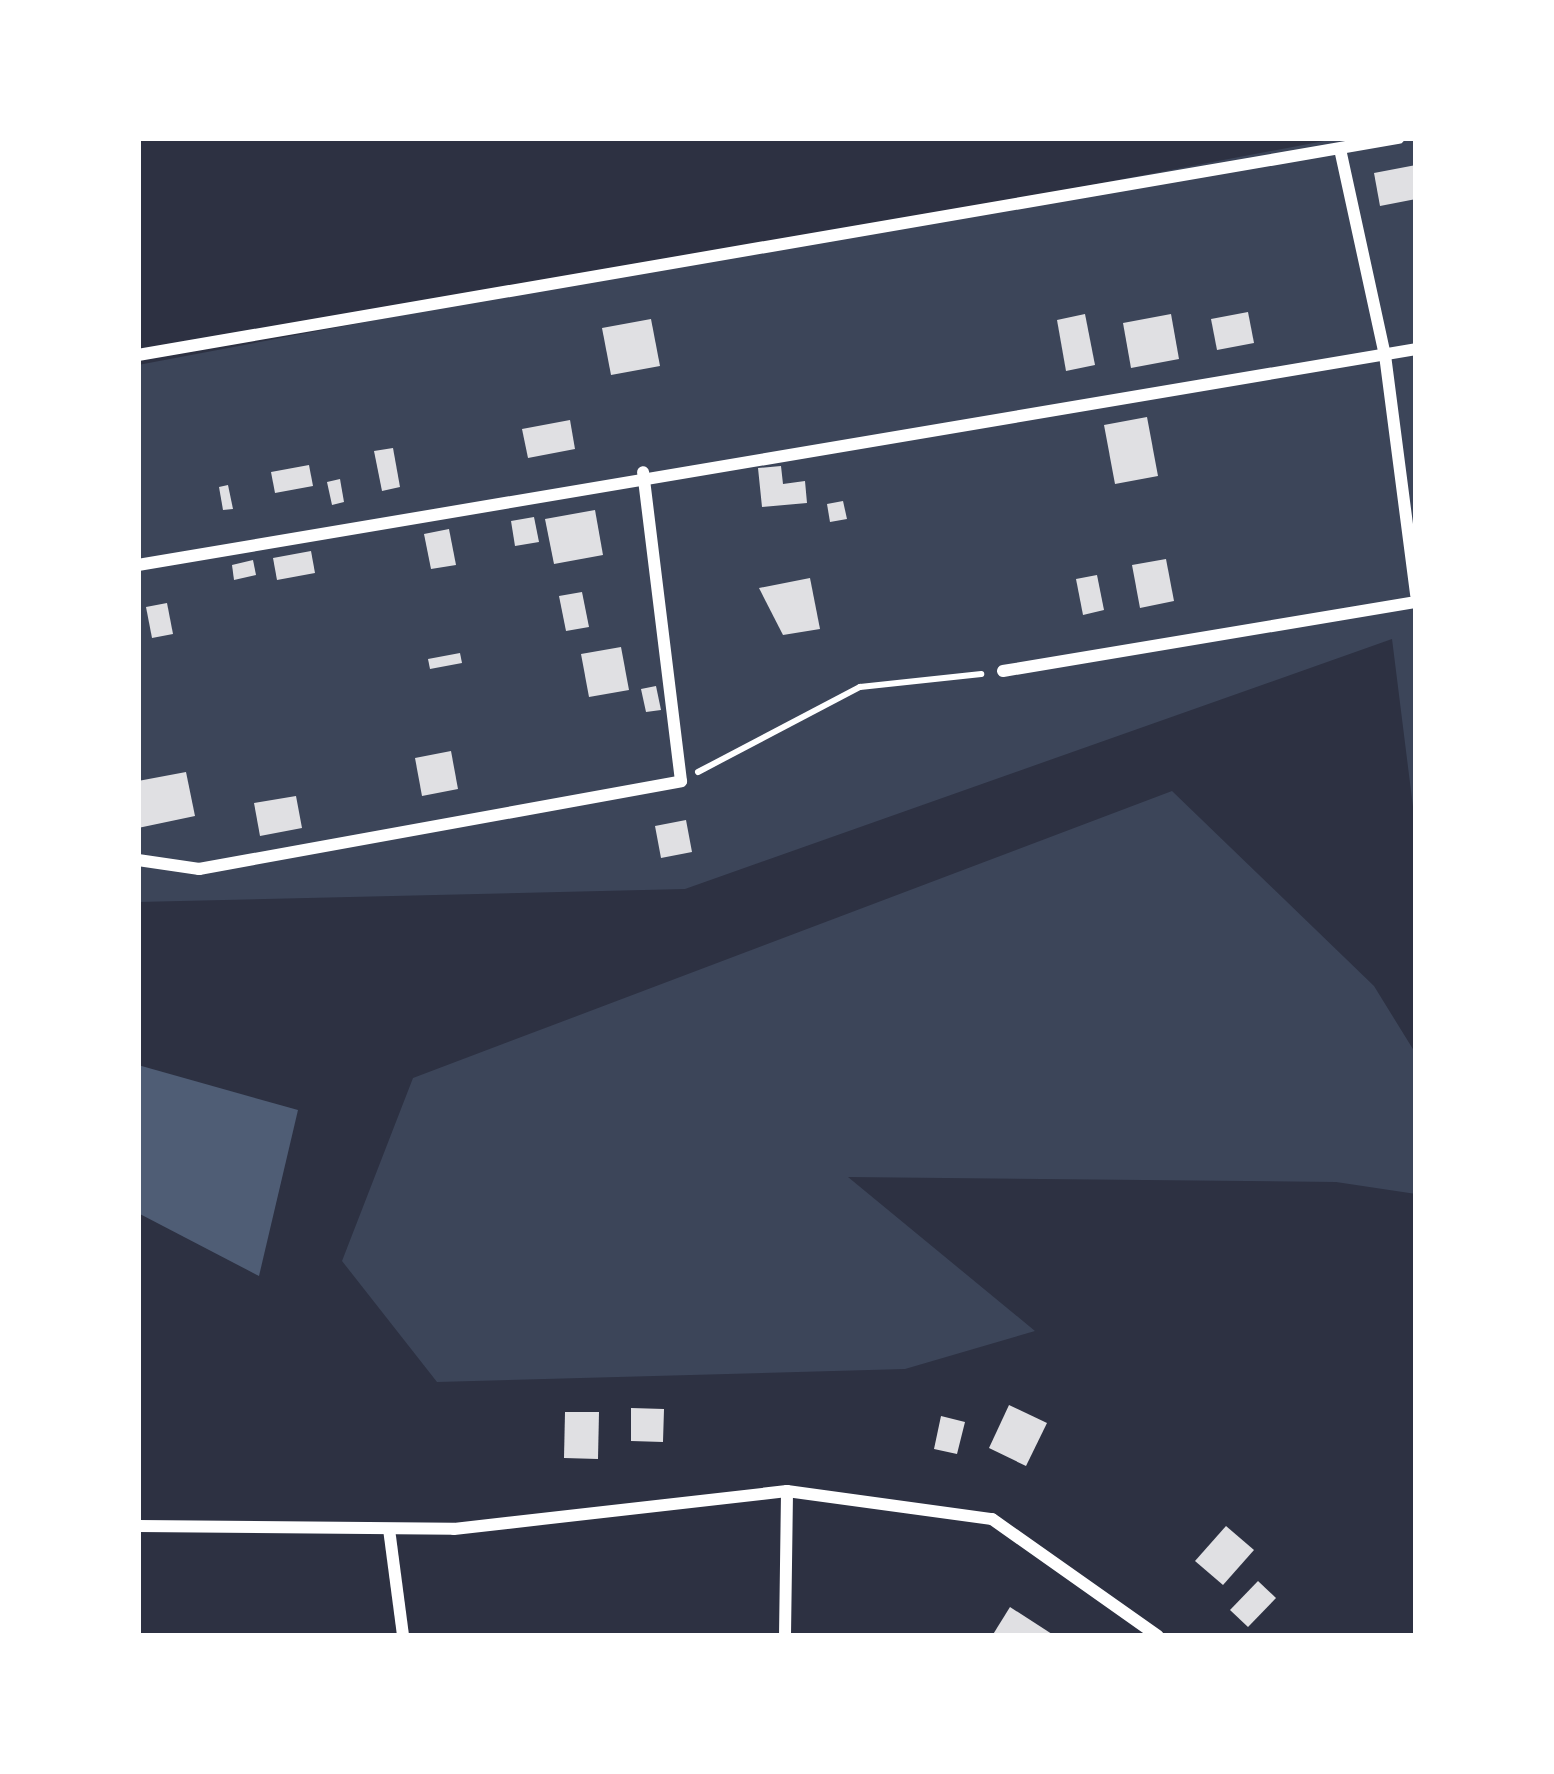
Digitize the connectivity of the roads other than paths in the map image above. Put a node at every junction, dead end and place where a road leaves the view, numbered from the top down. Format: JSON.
{"nodes":[{"id":1,"x":1398,"y":138,"type":"edge"},
{"id":2,"x":1340,"y":149,"type":"junction"},
{"id":3,"x":1416,"y":349,"type":"edge"},
{"id":4,"x":138,"y":355,"type":"edge"},
{"id":5,"x":1385,"y":355,"type":"junction"},
{"id":6,"x":643,"y":472,"type":"junction"},
{"id":7,"x":138,"y":565,"type":"edge"},
{"id":8,"x":1416,"y":598,"type":"edge"},
{"id":9,"x":1003,"y":671,"type":"road end"},
{"id":10,"x":138,"y":860,"type":"edge"},
{"id":11,"x":788,"y":1491,"type":"junction"},
{"id":12,"x":138,"y":1526,"type":"edge"},
{"id":13,"x":389,"y":1528,"type":"junction"},
{"id":14,"x":403,"y":1636,"type":"edge"},
{"id":15,"x":785,"y":1636,"type":"edge"},
{"id":16,"x":1158,"y":1636,"type":"edge"}],
"edges":[{"from":1,"to":2,"type":"street"},
{"from":2,"to":4,"type":"street"},
{"from":2,"to":5,"type":"street"},
{"from":3,"to":5,"type":"street"},
{"from":5,"to":6,"type":"street"},
{"from":5,"to":8,"type":"street"},
{"from":6,"to":7,"type":"street"},
{"from":6,"to":10,"type":"street"},
{"from":8,"to":9,"type":"street"},
{"from":11,"to":13,"type":"street"},
{"from":11,"to":15,"type":"street"},
{"from":11,"to":16,"type":"street"},
{"from":12,"to":13,"type":"street"},
{"from":13,"to":14,"type":"street"}]}
